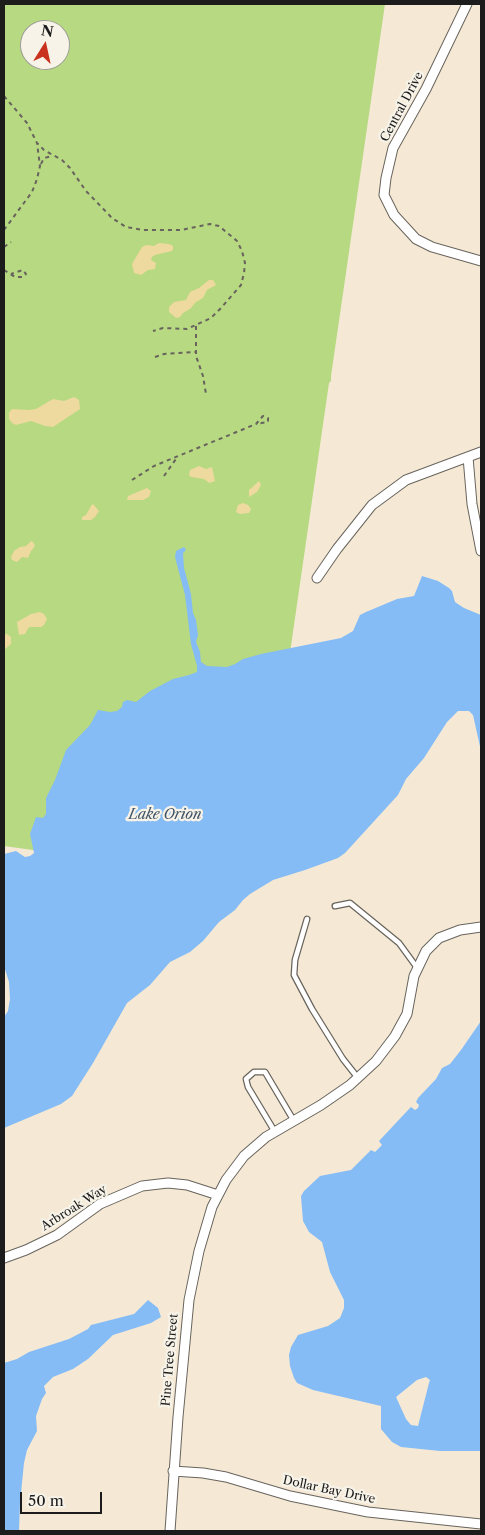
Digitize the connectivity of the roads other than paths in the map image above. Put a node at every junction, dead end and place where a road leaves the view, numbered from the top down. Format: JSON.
{"nodes":[{"id":1,"x":467,"y":4,"type":"edge"},
{"id":2,"x":481,"y":261,"type":"edge"},
{"id":3,"x":481,"y":452,"type":"edge"},
{"id":4,"x":468,"y":458,"type":"junction"},
{"id":5,"x":480,"y":551,"type":"edge"},
{"id":6,"x":317,"y":578,"type":"dead end"},
{"id":7,"x":335,"y":906,"type":"dead end"},
{"id":8,"x":307,"y":920,"type":"dead end"},
{"id":9,"x":481,"y":927,"type":"edge"},
{"id":10,"x":418,"y":969,"type":"junction"},
{"id":11,"x":358,"y":1078,"type":"junction"},
{"id":12,"x":294,"y":1121,"type":"junction"},
{"id":13,"x":275,"y":1132,"type":"junction"},
{"id":14,"x":218,"y":1195,"type":"junction"},
{"id":15,"x":4,"y":1258,"type":"edge"},
{"id":16,"x":174,"y":1471,"type":"junction"},
{"id":17,"x":481,"y":1524,"type":"edge"},
{"id":18,"x":170,"y":1531,"type":"edge"}],
"edges":[{"from":1,"to":2,"type":"street","name":"Central Drive"},
{"from":3,"to":4,"type":"street"},
{"from":4,"to":5,"type":"street"},
{"from":4,"to":6,"type":"street"},
{"from":7,"to":10,"type":"lane"},
{"from":8,"to":11,"type":"lane"},
{"from":9,"to":10,"type":"street","name":"Pine Tree Street"},
{"from":10,"to":11,"type":"street","name":"Pine Tree Street"},
{"from":11,"to":12,"type":"street","name":"Pine Tree Street"},
{"from":12,"to":13,"type":"street","name":"Pine Tree Street"},
{"from":12,"to":13,"type":"lane"},
{"from":13,"to":14,"type":"street","name":"Pine Tree Street"},
{"from":14,"to":15,"type":"street","name":"Arbroak Way"},
{"from":14,"to":16,"type":"street","name":"Pine Tree Street"},
{"from":16,"to":17,"type":"street","name":"Dollar Bay Drive"},
{"from":16,"to":18,"type":"street","name":"Pine Tree Street"}]}
